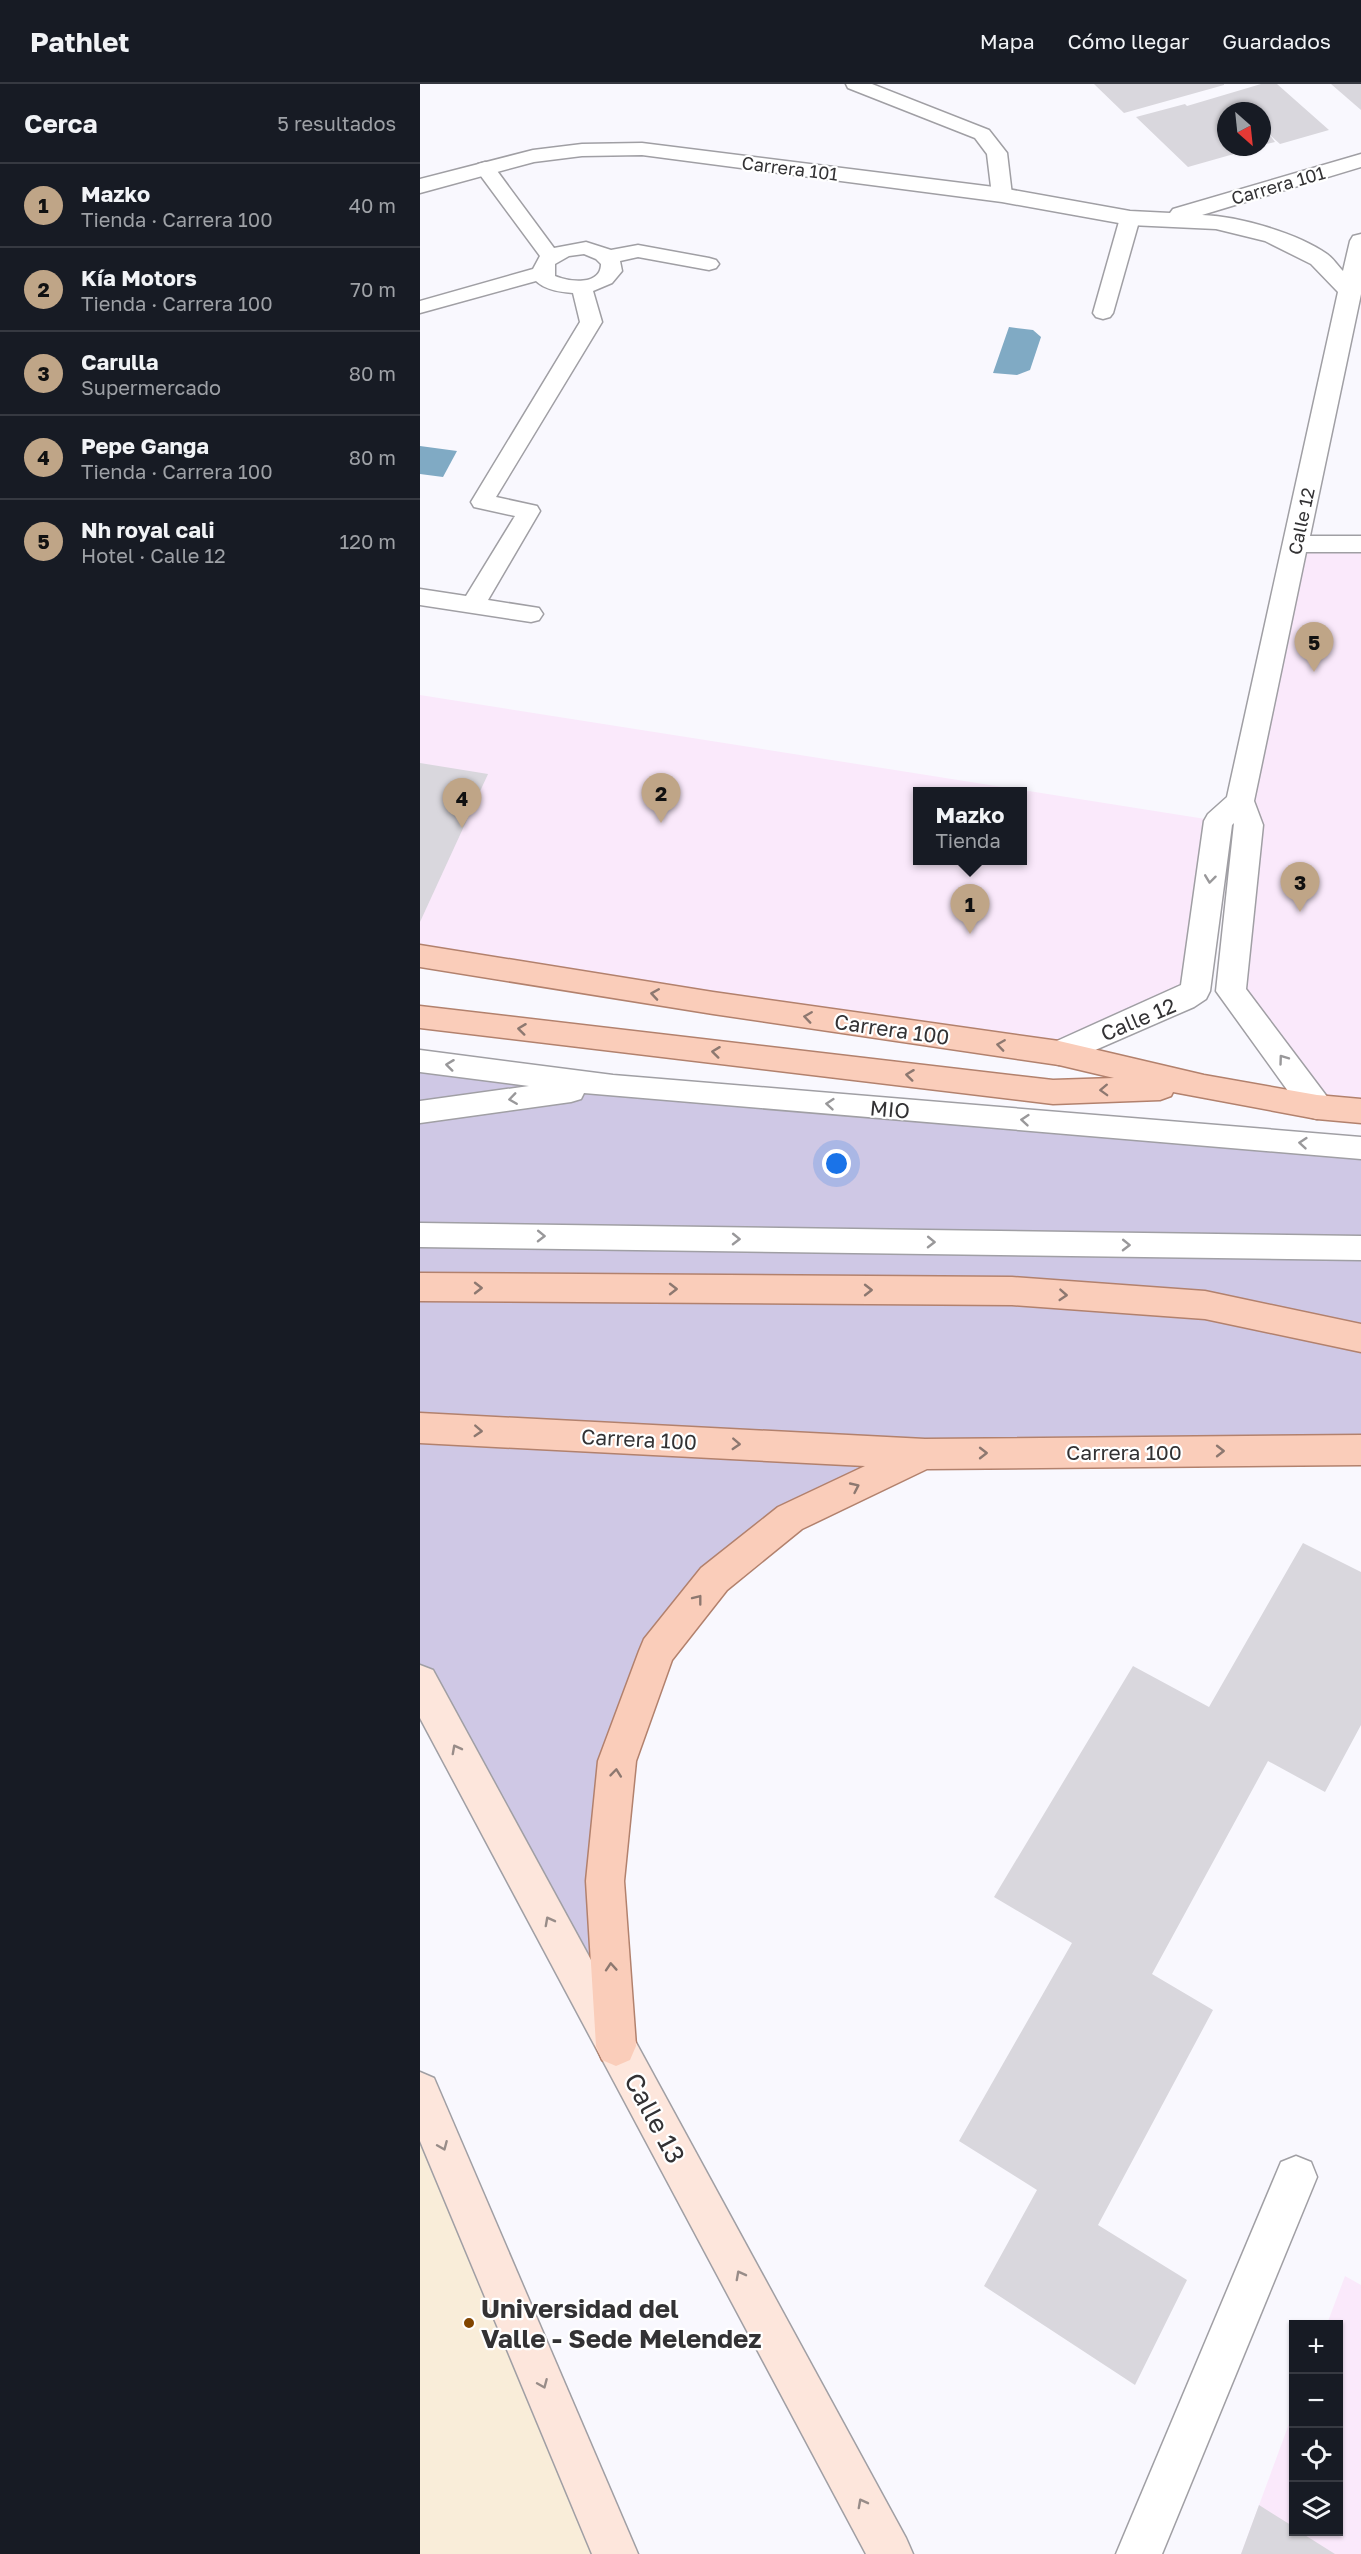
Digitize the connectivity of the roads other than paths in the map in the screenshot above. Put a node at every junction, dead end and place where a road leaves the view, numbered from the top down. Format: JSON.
{"nodes":[{"id":1,"x":855,"y":84,"type":"edge"},
{"id":2,"x":1361,"y":160,"type":"edge"},
{"id":3,"x":485,"y":168,"type":"junction"},
{"id":4,"x":420,"y":186,"type":"edge"},
{"id":5,"x":1002,"y":195,"type":"junction"},
{"id":6,"x":1130,"y":218,"type":"junction"},
{"id":7,"x":1161,"y":220,"type":"junction"},
{"id":8,"x":1361,"y":241,"type":"edge"},
{"id":9,"x":608,"y":257,"type":"junction"},
{"id":10,"x":709,"y":264,"type":"dead end"},
{"id":11,"x":546,"y":265,"type":"junction"},
{"id":12,"x":582,"y":289,"type":"junction"},
{"id":13,"x":1349,"y":290,"type":"junction"},
{"id":14,"x":420,"y":307,"type":"edge"},
{"id":15,"x":1103,"y":313,"type":"dead end"},
{"id":16,"x":1296,"y":544,"type":"junction"},
{"id":17,"x":1361,"y":544,"type":"edge"},
{"id":18,"x":420,"y":597,"type":"edge"},
{"id":19,"x":473,"y":605,"type":"junction"},
{"id":20,"x":531,"y":614,"type":"dead end"},
{"id":21,"x":1240,"y":801,"type":"junction"},
{"id":22,"x":420,"y":956,"type":"edge"},
{"id":23,"x":420,"y":1017,"type":"edge"},
{"id":24,"x":1059,"y":1053,"type":"junction"},
{"id":25,"x":420,"y":1061,"type":"edge"},
{"id":26,"x":613,"y":1086,"type":"junction"},
{"id":27,"x":1204,"y":1087,"type":"junction"},
{"id":28,"x":1317,"y":1107,"type":"junction"},
{"id":29,"x":1361,"y":1111,"type":"edge"},
{"id":30,"x":420,"y":1112,"type":"edge"},
{"id":31,"x":1361,"y":1148,"type":"edge"},
{"id":32,"x":420,"y":1235,"type":"edge"},
{"id":33,"x":1361,"y":1248,"type":"edge"},
{"id":34,"x":420,"y":1287,"type":"edge"},
{"id":35,"x":1361,"y":1338,"type":"edge"},
{"id":36,"x":420,"y":1428,"type":"edge"},
{"id":37,"x":1361,"y":1450,"type":"edge"},
{"id":38,"x":925,"y":1454,"type":"junction"},
{"id":39,"x":420,"y":1682,"type":"edge"},
{"id":40,"x":616,"y":2046,"type":"junction"},
{"id":41,"x":420,"y":2092,"type":"edge"},
{"id":42,"x":1296,"y":2177,"type":"dead end"},
{"id":43,"x":615,"y":2554,"type":"edge"},
{"id":44,"x":890,"y":2554,"type":"edge"},
{"id":45,"x":1139,"y":2554,"type":"edge"}],
"edges":[{"from":1,"to":5,"type":"lane"},
{"from":2,"to":7,"type":"street","name":"Carrera 101"},
{"from":3,"to":4,"type":"street","name":"Carrera 101"},
{"from":3,"to":5,"type":"street","name":"Carrera 101"},
{"from":3,"to":11,"type":"lane"},
{"from":5,"to":6,"type":"street","name":"Carrera 101"},
{"from":6,"to":7,"type":"street","name":"Carrera 101"},
{"from":6,"to":15,"type":"lane"},
{"from":7,"to":13,"type":"street","name":"Carrera 101"},
{"from":8,"to":13,"type":"street","name":"Calle 12"},
{"from":9,"to":10,"type":"lane"},
{"from":9,"to":11,"type":"lane"},
{"from":9,"to":12,"type":"lane"},
{"from":11,"to":12,"type":"lane"},
{"from":11,"to":14,"type":"lane"},
{"from":12,"to":19,"type":"lane"},
{"from":13,"to":16,"type":"street","name":"Calle 12"},
{"from":16,"to":17,"type":"street"},
{"from":16,"to":21,"type":"street","name":"Calle 12"},
{"from":18,"to":19,"type":"lane"},
{"from":19,"to":20,"type":"lane"},
{"from":21,"to":24,"type":"street","name":"Calle 12","one_way":true},
{"from":28,"to":21,"type":"street","name":"Calle 12","one_way":true},
{"from":24,"to":22,"type":"main road","name":"Carrera 100","one_way":true},
{"from":27,"to":23,"type":"main road","one_way":true},
{"from":24,"to":27,"type":"main road","name":"Carrera 100"},
{"from":26,"to":25,"type":"lane","name":"MIO","one_way":true},
{"from":26,"to":30,"type":"lane","one_way":true},
{"from":31,"to":26,"type":"lane","name":"MIO","one_way":true},
{"from":27,"to":28,"type":"main road","name":"Carrera 100"},
{"from":28,"to":29,"type":"main road","name":"Carrera 100"},
{"from":32,"to":33,"type":"lane","one_way":true},
{"from":34,"to":35,"type":"main road","one_way":true},
{"from":36,"to":38,"type":"main road","name":"Carrera 100","one_way":true},
{"from":38,"to":37,"type":"main road","name":"Carrera 100","one_way":true},
{"from":40,"to":38,"type":"main road","one_way":true},
{"from":40,"to":39,"type":"main road","name":"Calle 13","one_way":true},
{"from":44,"to":40,"type":"main road","name":"Calle 13","one_way":true},
{"from":41,"to":43,"type":"main road","one_way":true},
{"from":42,"to":45,"type":"street"}]}
